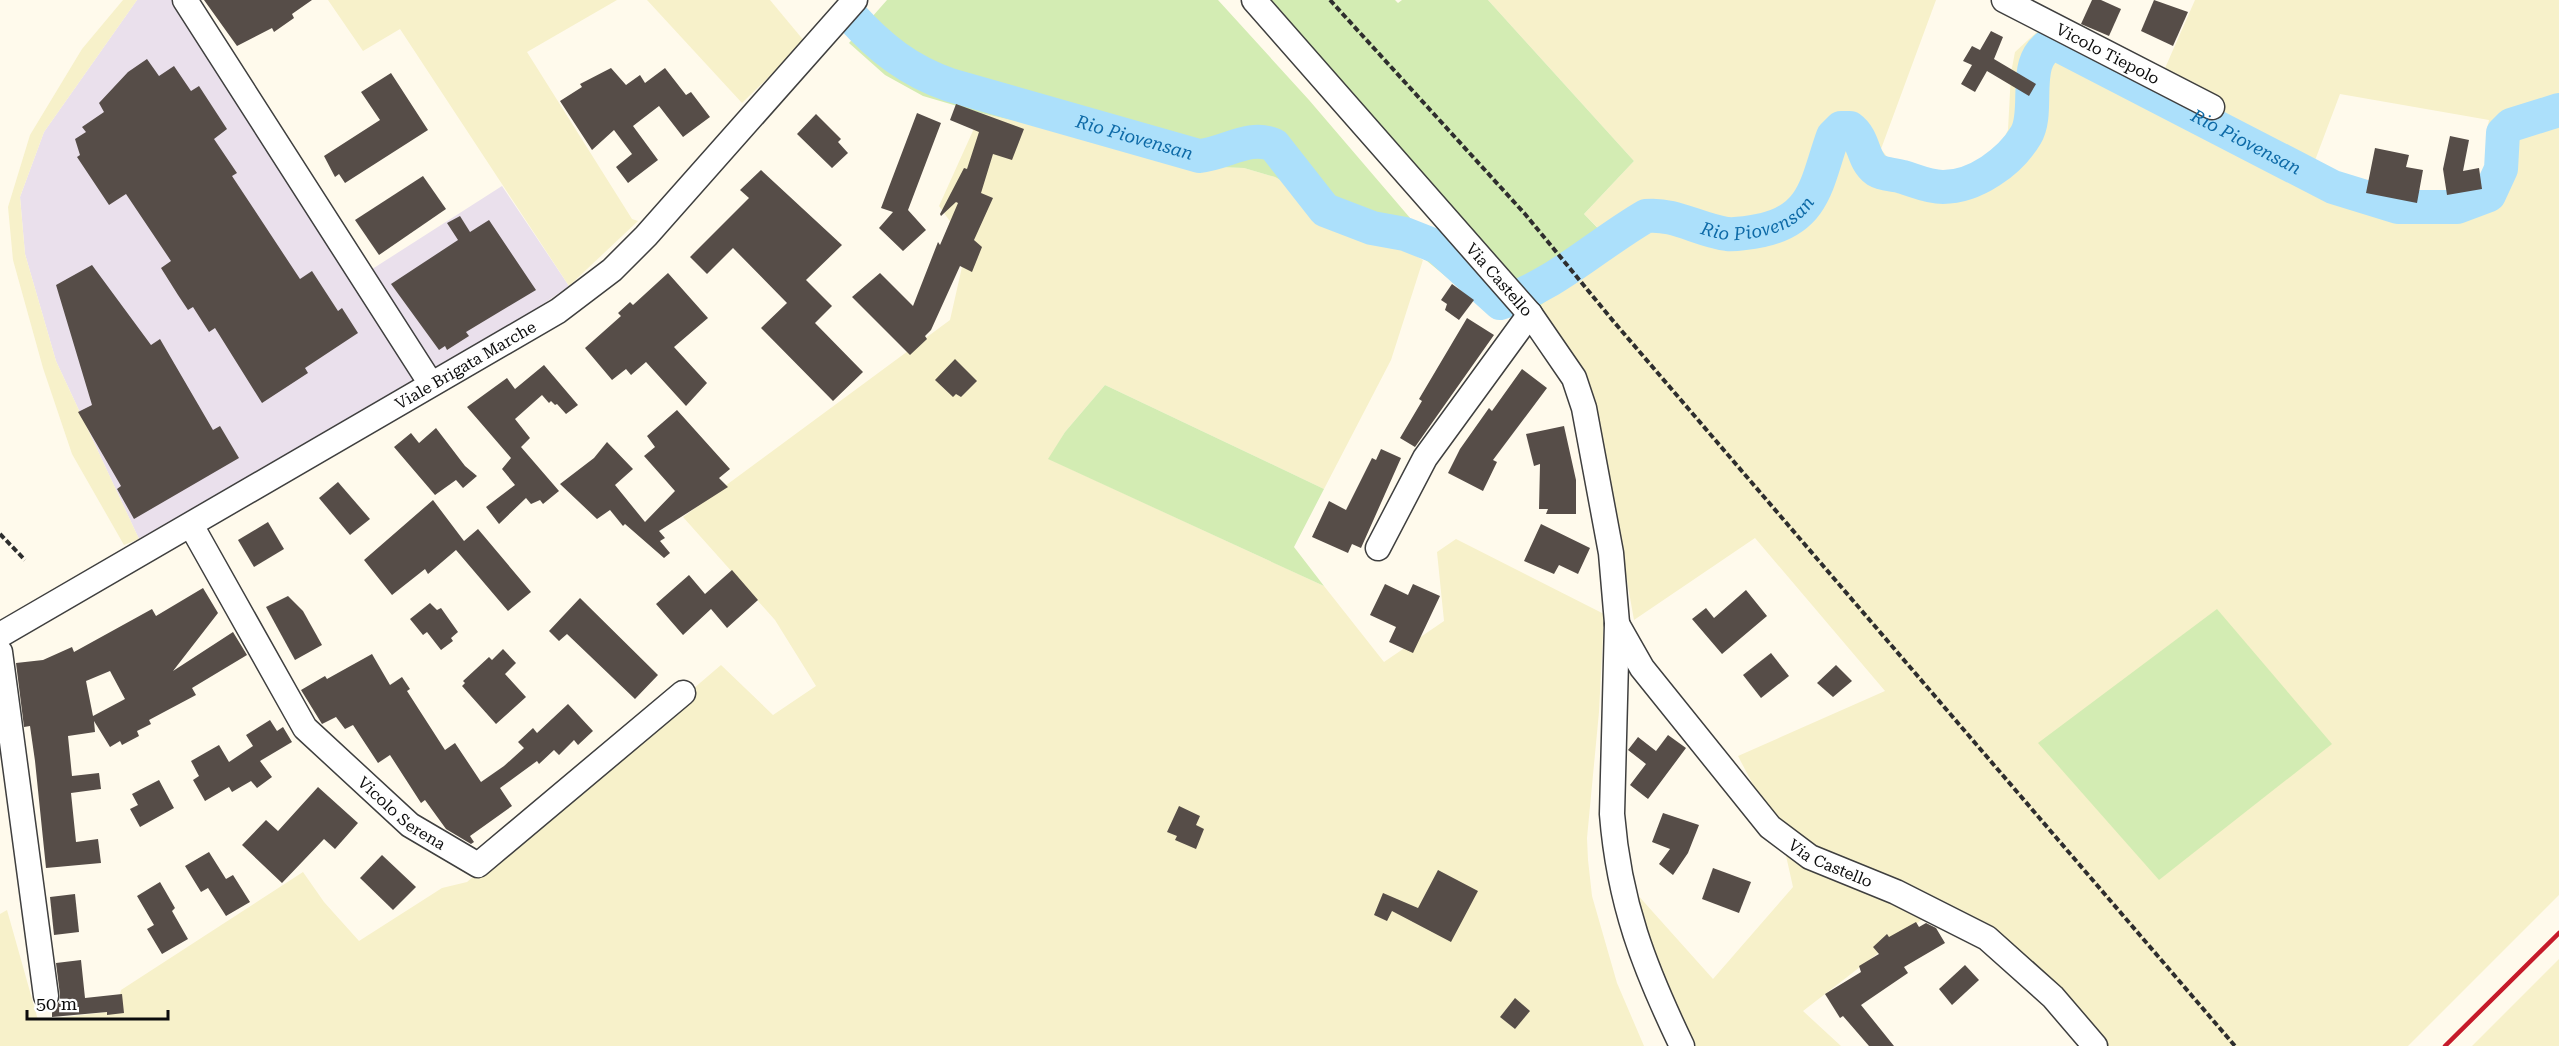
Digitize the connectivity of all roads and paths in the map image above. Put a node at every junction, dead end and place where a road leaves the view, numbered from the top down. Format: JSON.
{"nodes":[{"id":1,"x":185,"y":0,"type":"edge"},
{"id":2,"x":855,"y":0,"type":"edge"},
{"id":3,"x":1254,"y":0,"type":"edge"},
{"id":4,"x":1330,"y":0,"type":"edge"},
{"id":5,"x":2004,"y":0,"type":"edge"},
{"id":6,"x":2212,"y":107,"type":"dead end"},
{"id":7,"x":1528,"y":311,"type":"junction"},
{"id":8,"x":432,"y":384,"type":"junction"},
{"id":9,"x":191,"y":525,"type":"junction"},
{"id":10,"x":0,"y":534,"type":"edge"},
{"id":11,"x":1378,"y":548,"type":"dead end"},
{"id":12,"x":26,"y":560,"type":"dead end"},
{"id":13,"x":1617,"y":623,"type":"junction"},
{"id":14,"x":0,"y":635,"type":"edge"},
{"id":15,"x":0,"y":652,"type":"edge"},
{"id":16,"x":683,"y":693,"type":"dead end"},
{"id":17,"x":46,"y":996,"type":"dead end"},
{"id":18,"x":1682,"y":1046,"type":"edge"},
{"id":19,"x":2095,"y":1046,"type":"edge"},
{"id":20,"x":2235,"y":1046,"type":"edge"}],
"edges":[{"from":1,"to":8,"type":"street"},
{"from":2,"to":8,"type":"street","name":"Viale Brigata Marche"},
{"from":3,"to":7,"type":"street","name":"Via Castello"},
{"from":4,"to":20,"type":"path"},
{"from":5,"to":6,"type":"street","name":"Vicolo Tiepolo"},
{"from":7,"to":11,"type":"street"},
{"from":7,"to":13,"type":"street","name":"Via Castello"},
{"from":8,"to":9,"type":"street","name":"Viale Brigata Marche"},
{"from":9,"to":14,"type":"street","name":"Viale Brigata Marche"},
{"from":9,"to":16,"type":"street","name":"Vicolo Serena"},
{"from":10,"to":12,"type":"path"},
{"from":13,"to":18,"type":"street","name":"Via Castello"},
{"from":13,"to":19,"type":"street","name":"Via Castello"},
{"from":15,"to":17,"type":"street"}]}
